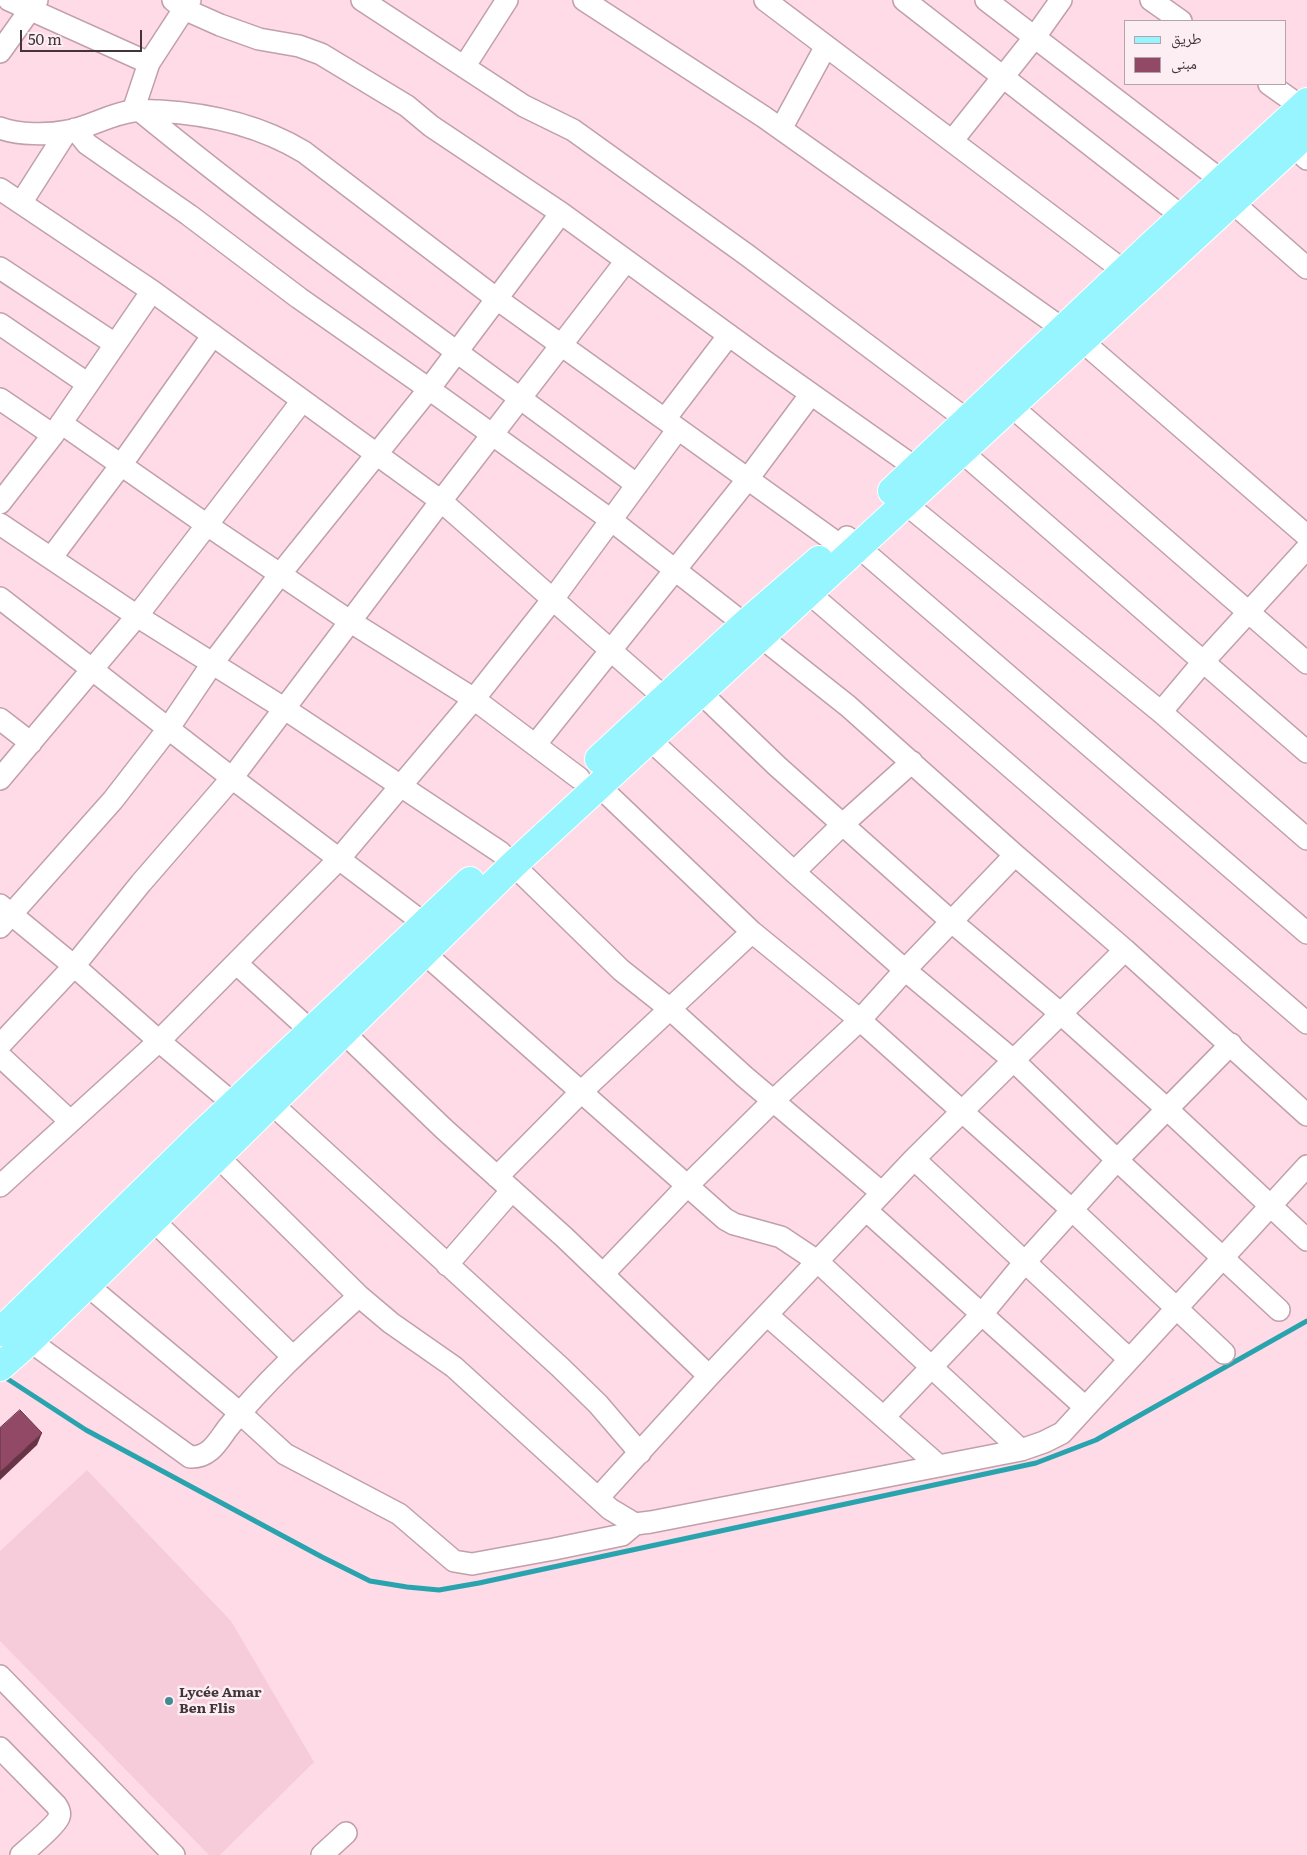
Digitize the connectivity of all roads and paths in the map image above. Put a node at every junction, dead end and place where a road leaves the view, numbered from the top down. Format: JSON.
{"nodes":[{"id":1,"x":10,"y":0,"type":"edge"},
{"id":2,"x":362,"y":0,"type":"edge"},
{"id":3,"x":506,"y":0,"type":"edge"},
{"id":4,"x":765,"y":0,"type":"edge"},
{"id":5,"x":904,"y":0,"type":"edge"},
{"id":6,"x":986,"y":0,"type":"edge"},
{"id":7,"x":1061,"y":0,"type":"edge"},
{"id":8,"x":1151,"y":0,"type":"edge"},
{"id":9,"x":586,"y":1,"type":"edge"},
{"id":10,"x":182,"y":3,"type":"edge"},
{"id":11,"x":34,"y":5,"type":"edge"},
{"id":12,"x":1180,"y":20,"type":"edge"},
{"id":13,"x":1034,"y":38,"type":"junction"},
{"id":14,"x":826,"y":46,"type":"junction"},
{"id":15,"x":0,"y":51,"type":"edge"},
{"id":16,"x":149,"y":63,"type":"junction"},
{"id":17,"x":464,"y":66,"type":"junction"},
{"id":18,"x":1002,"y":76,"type":"junction"},
{"id":19,"x":1270,"y":85,"type":"edge"},
{"id":20,"x":136,"y":110,"type":"junction"},
{"id":21,"x":1304,"y":126,"type":"edge"},
{"id":22,"x":0,"y":128,"type":"edge"},
{"id":23,"x":781,"y":129,"type":"junction"},
{"id":24,"x":71,"y":130,"type":"junction"},
{"id":25,"x":952,"y":141,"type":"junction"},
{"id":26,"x":0,"y":189,"type":"edge"},
{"id":27,"x":1231,"y":192,"type":"junction"},
{"id":28,"x":21,"y":203,"type":"junction"},
{"id":29,"x":561,"y":214,"type":"junction"},
{"id":30,"x":1183,"y":217,"type":"junction"},
{"id":31,"x":626,"y":261,"type":"junction"},
{"id":32,"x":0,"y":268,"type":"edge"},
{"id":33,"x":1307,"y":268,"type":"edge"},
{"id":34,"x":1124,"y":271,"type":"junction"},
{"id":35,"x":152,"y":291,"type":"junction"},
{"id":36,"x":497,"y":299,"type":"junction"},
{"id":37,"x":0,"y":324,"type":"edge"},
{"id":38,"x":213,"y":335,"type":"junction"},
{"id":39,"x":729,"y":335,"type":"junction"},
{"id":40,"x":1072,"y":335,"type":"junction"},
{"id":41,"x":116,"y":344,"type":"junction"},
{"id":42,"x":562,"y":345,"type":"junction"},
{"id":43,"x":458,"y":351,"type":"junction"},
{"id":44,"x":88,"y":384,"type":"junction"},
{"id":45,"x":429,"y":389,"type":"junction"},
{"id":46,"x":811,"y":394,"type":"junction"},
{"id":47,"x":521,"y":398,"type":"junction"},
{"id":48,"x":0,"y":399,"type":"edge"},
{"id":49,"x":302,"y":400,"type":"junction"},
{"id":50,"x":1012,"y":406,"type":"junction"},
{"id":51,"x":672,"y":424,"type":"junction"},
{"id":52,"x":975,"y":426,"type":"junction"},
{"id":53,"x":57,"y":429,"type":"junction"},
{"id":54,"x":492,"y":435,"type":"junction"},
{"id":55,"x":962,"y":452,"type":"junction"},
{"id":56,"x":377,"y":455,"type":"junction"},
{"id":57,"x":121,"y":465,"type":"junction"},
{"id":58,"x":916,"y":468,"type":"junction"},
{"id":59,"x":746,"y":480,"type":"junction"},
{"id":60,"x":637,"y":485,"type":"junction"},
{"id":61,"x":441,"y":501,"type":"junction"},
{"id":62,"x":0,"y":503,"type":"edge"},
{"id":63,"x":906,"y":504,"type":"junction"},
{"id":64,"x":611,"y":520,"type":"junction"},
{"id":65,"x":0,"y":524,"type":"edge"},
{"id":66,"x":207,"y":526,"type":"junction"},
{"id":67,"x":1307,"y":536,"type":"edge"},
{"id":68,"x":847,"y":542,"type":"junction"},
{"id":69,"x":1307,"y":548,"type":"edge"},
{"id":70,"x":51,"y":558,"type":"junction"},
{"id":71,"x":675,"y":570,"type":"junction"},
{"id":72,"x":281,"y":574,"type":"junction"},
{"id":73,"x":809,"y":593,"type":"junction"},
{"id":74,"x":0,"y":598,"type":"edge"},
{"id":75,"x":552,"y":599,"type":"junction"},
{"id":76,"x":1248,"y":612,"type":"junction"},
{"id":77,"x":137,"y":616,"type":"junction"},
{"id":78,"x":351,"y":622,"type":"junction"},
{"id":79,"x":753,"y":630,"type":"junction"},
{"id":80,"x":609,"y":650,"type":"junction"},
{"id":81,"x":1203,"y":662,"type":"junction"},
{"id":82,"x":1307,"y":663,"type":"edge"},
{"id":83,"x":212,"y":664,"type":"junction"},
{"id":84,"x":92,"y":670,"type":"junction"},
{"id":85,"x":700,"y":692,"type":"junction"},
{"id":86,"x":665,"y":698,"type":"junction"},
{"id":87,"x":474,"y":699,"type":"junction"},
{"id":88,"x":285,"y":709,"type":"junction"},
{"id":89,"x":1161,"y":712,"type":"junction"},
{"id":90,"x":0,"y":719,"type":"edge"},
{"id":91,"x":168,"y":729,"type":"junction"},
{"id":92,"x":649,"y":739,"type":"junction"},
{"id":93,"x":31,"y":743,"type":"junction"},
{"id":94,"x":535,"y":745,"type":"junction"},
{"id":95,"x":1307,"y":752,"type":"edge"},
{"id":96,"x":912,"y":762,"type":"junction"},
{"id":97,"x":232,"y":778,"type":"junction"},
{"id":98,"x":0,"y":779,"type":"edge"},
{"id":99,"x":589,"y":782,"type":"junction"},
{"id":100,"x":401,"y":786,"type":"junction"},
{"id":101,"x":843,"y":824,"type":"junction"},
{"id":102,"x":1307,"y":840,"type":"edge"},
{"id":103,"x":1015,"y":854,"type":"junction"},
{"id":104,"x":507,"y":858,"type":"junction"},
{"id":105,"x":339,"y":859,"type":"junction"},
{"id":106,"x":794,"y":872,"type":"junction"},
{"id":107,"x":4,"y":916,"type":"edge"},
{"id":108,"x":952,"y":922,"type":"junction"},
{"id":109,"x":425,"y":924,"type":"junction"},
{"id":110,"x":752,"y":932,"type":"junction"},
{"id":111,"x":1307,"y":933,"type":"edge"},
{"id":112,"x":1126,"y":950,"type":"junction"},
{"id":113,"x":424,"y":953,"type":"junction"},
{"id":114,"x":236,"y":963,"type":"junction"},
{"id":115,"x":74,"y":966,"type":"junction"},
{"id":116,"x":905,"y":970,"type":"junction"},
{"id":117,"x":670,"y":1009,"type":"junction"},
{"id":118,"x":1060,"y":1013,"type":"junction"},
{"id":119,"x":860,"y":1020,"type":"junction"},
{"id":120,"x":1307,"y":1023,"type":"edge"},
{"id":121,"x":312,"y":1032,"type":"junction"},
{"id":122,"x":344,"y":1032,"type":"junction"},
{"id":123,"x":159,"y":1041,"type":"junction"},
{"id":124,"x":0,"y":1044,"type":"edge"},
{"id":125,"x":1232,"y":1044,"type":"junction"},
{"id":126,"x":0,"y":1056,"type":"edge"},
{"id":127,"x":1013,"y":1060,"type":"junction"},
{"id":128,"x":581,"y":1092,"type":"junction"},
{"id":129,"x":774,"y":1101,"type":"junction"},
{"id":130,"x":271,"y":1103,"type":"junction"},
{"id":131,"x":235,"y":1105,"type":"junction"},
{"id":132,"x":1167,"y":1109,"type":"junction"},
{"id":133,"x":961,"y":1112,"type":"junction"},
{"id":134,"x":1307,"y":1115,"type":"edge"},
{"id":135,"x":70,"y":1121,"type":"junction"},
{"id":136,"x":208,"y":1147,"type":"junction"},
{"id":137,"x":914,"y":1159,"type":"junction"},
{"id":138,"x":1116,"y":1160,"type":"junction"},
{"id":139,"x":1307,"y":1166,"type":"edge"},
{"id":140,"x":504,"y":1183,"type":"junction"},
{"id":141,"x":0,"y":1186,"type":"edge"},
{"id":142,"x":687,"y":1186,"type":"junction"},
{"id":143,"x":882,"y":1193,"type":"junction"},
{"id":144,"x":1270,"y":1205,"type":"junction"},
{"id":145,"x":1071,"y":1210,"type":"junction"},
{"id":146,"x":867,"y":1211,"type":"junction"},
{"id":147,"x":153,"y":1220,"type":"junction"},
{"id":148,"x":1307,"y":1240,"type":"edge"},
{"id":149,"x":1223,"y":1257,"type":"junction"},
{"id":150,"x":817,"y":1261,"type":"junction"},
{"id":151,"x":1025,"y":1262,"type":"junction"},
{"id":152,"x":447,"y":1265,"type":"junction"},
{"id":153,"x":603,"y":1274,"type":"junction"},
{"id":154,"x":87,"y":1286,"type":"junction"},
{"id":155,"x":359,"y":1296,"type":"junction"},
{"id":156,"x":1177,"y":1307,"type":"junction"},
{"id":157,"x":1279,"y":1310,"type":"dead end"},
{"id":158,"x":982,"y":1314,"type":"junction"},
{"id":159,"x":767,"y":1315,"type":"junction"},
{"id":160,"x":0,"y":1332,"type":"edge"},
{"id":161,"x":28,"y":1343,"type":"junction"},
{"id":162,"x":1224,"y":1353,"type":"dead end"},
{"id":163,"x":292,"y":1356,"type":"junction"},
{"id":164,"x":1129,"y":1360,"type":"junction"},
{"id":165,"x":0,"y":1367,"type":"edge"},
{"id":166,"x":932,"y":1367,"type":"junction"},
{"id":167,"x":709,"y":1376,"type":"junction"},
{"id":168,"x":1085,"y":1407,"type":"junction"},
{"id":169,"x":240,"y":1413,"type":"junction"},
{"id":170,"x":884,"y":1418,"type":"junction"},
{"id":171,"x":1021,"y":1450,"type":"junction"},
{"id":172,"x":640,"y":1453,"type":"junction"},
{"id":173,"x":939,"y":1466,"type":"junction"},
{"id":174,"x":598,"y":1498,"type":"junction"},
{"id":175,"x":635,"y":1524,"type":"junction"},
{"id":176,"x":0,"y":1676,"type":"edge"},
{"id":177,"x":0,"y":1748,"type":"edge"},
{"id":178,"x":346,"y":1833,"type":"dead end"},
{"id":179,"x":21,"y":1855,"type":"edge"},
{"id":180,"x":174,"y":1855,"type":"edge"},
{"id":181,"x":322,"y":1855,"type":"edge"}],
"edges":[{"from":1,"to":11,"type":"street"},
{"from":2,"to":17,"type":"street"},
{"from":3,"to":17,"type":"street"},
{"from":4,"to":14,"type":"street"},
{"from":5,"to":18,"type":"street"},
{"from":6,"to":13,"type":"street"},
{"from":7,"to":13,"type":"street"},
{"from":8,"to":12,"type":"street"},
{"from":9,"to":23,"type":"street"},
{"from":10,"to":16,"type":"street"},
{"from":10,"to":29,"type":"street"},
{"from":11,"to":15,"type":"street"},
{"from":11,"to":16,"type":"street"},
{"from":13,"to":18,"type":"street"},
{"from":13,"to":27,"type":"street"},
{"from":14,"to":23,"type":"street"},
{"from":14,"to":25,"type":"street"},
{"from":16,"to":20,"type":"street"},
{"from":17,"to":52,"type":"street"},
{"from":18,"to":25,"type":"street"},
{"from":18,"to":30,"type":"street"},
{"from":19,"to":21,"type":"street"},
{"from":20,"to":24,"type":"street"},
{"from":20,"to":36,"type":"street"},
{"from":20,"to":43,"type":"street"},
{"from":21,"to":27,"type":"main road"},
{"from":21,"to":27,"type":"main road"},
{"from":22,"to":24,"type":"street"},
{"from":23,"to":40,"type":"street"},
{"from":24,"to":28,"type":"street"},
{"from":24,"to":45,"type":"street"},
{"from":25,"to":34,"type":"street"},
{"from":26,"to":28,"type":"street"},
{"from":27,"to":30,"type":"main road"},
{"from":27,"to":33,"type":"street"},
{"from":27,"to":40,"type":"main road"},
{"from":28,"to":35,"type":"street"},
{"from":29,"to":31,"type":"street"},
{"from":29,"to":36,"type":"street"},
{"from":30,"to":34,"type":"main road"},
{"from":31,"to":39,"type":"street"},
{"from":31,"to":42,"type":"street"},
{"from":32,"to":41,"type":"street"},
{"from":34,"to":40,"type":"main road"},
{"from":35,"to":38,"type":"street"},
{"from":35,"to":41,"type":"street"},
{"from":36,"to":42,"type":"street"},
{"from":36,"to":43,"type":"street"},
{"from":37,"to":44,"type":"street"},
{"from":38,"to":49,"type":"street"},
{"from":38,"to":57,"type":"street"},
{"from":39,"to":46,"type":"street"},
{"from":39,"to":51,"type":"street"},
{"from":40,"to":50,"type":"main road"},
{"from":40,"to":52,"type":"main road"},
{"from":40,"to":67,"type":"street"},
{"from":41,"to":44,"type":"street"},
{"from":42,"to":47,"type":"street"},
{"from":42,"to":51,"type":"street"},
{"from":43,"to":45,"type":"street"},
{"from":43,"to":47,"type":"street"},
{"from":44,"to":53,"type":"street"},
{"from":45,"to":54,"type":"street"},
{"from":45,"to":56,"type":"street"},
{"from":46,"to":58,"type":"street"},
{"from":46,"to":59,"type":"street"},
{"from":47,"to":54,"type":"street"},
{"from":47,"to":60,"type":"street"},
{"from":48,"to":53,"type":"street"},
{"from":49,"to":56,"type":"street"},
{"from":49,"to":66,"type":"street"},
{"from":50,"to":52,"type":"main road"},
{"from":50,"to":76,"type":"street"},
{"from":51,"to":59,"type":"street"},
{"from":51,"to":60,"type":"street"},
{"from":52,"to":55,"type":"main road"},
{"from":52,"to":58,"type":"main road"},
{"from":53,"to":57,"type":"street"},
{"from":53,"to":62,"type":"street"},
{"from":54,"to":61,"type":"street"},
{"from":54,"to":64,"type":"street"},
{"from":55,"to":63,"type":"main road"},
{"from":55,"to":81,"type":"street"},
{"from":56,"to":61,"type":"street"},
{"from":56,"to":72,"type":"street"},
{"from":57,"to":66,"type":"street"},
{"from":57,"to":70,"type":"street"},
{"from":58,"to":68,"type":"main road"},
{"from":59,"to":68,"type":"street"},
{"from":59,"to":71,"type":"street"},
{"from":60,"to":64,"type":"street"},
{"from":61,"to":75,"type":"street"},
{"from":61,"to":78,"type":"street"},
{"from":63,"to":68,"type":"main road"},
{"from":63,"to":89,"type":"street"},
{"from":64,"to":71,"type":"street"},
{"from":64,"to":75,"type":"street"},
{"from":65,"to":70,"type":"street"},
{"from":66,"to":72,"type":"street"},
{"from":66,"to":77,"type":"street"},
{"from":68,"to":73,"type":"main road"},
{"from":68,"to":79,"type":"main road"},
{"from":68,"to":111,"type":"street"},
{"from":69,"to":76,"type":"street"},
{"from":70,"to":77,"type":"street"},
{"from":71,"to":79,"type":"street"},
{"from":71,"to":80,"type":"street"},
{"from":72,"to":78,"type":"street"},
{"from":72,"to":83,"type":"street"},
{"from":73,"to":79,"type":"main road"},
{"from":73,"to":120,"type":"street"},
{"from":74,"to":84,"type":"street"},
{"from":75,"to":80,"type":"street"},
{"from":75,"to":87,"type":"street"},
{"from":76,"to":81,"type":"street"},
{"from":76,"to":82,"type":"street"},
{"from":77,"to":83,"type":"street"},
{"from":77,"to":84,"type":"street"},
{"from":78,"to":87,"type":"street"},
{"from":78,"to":88,"type":"street"},
{"from":79,"to":85,"type":"main road"},
{"from":79,"to":86,"type":"main road"},
{"from":79,"to":96,"type":"street"},
{"from":80,"to":86,"type":"street"},
{"from":80,"to":94,"type":"street"},
{"from":81,"to":89,"type":"street"},
{"from":81,"to":95,"type":"street"},
{"from":83,"to":88,"type":"street"},
{"from":83,"to":91,"type":"street"},
{"from":84,"to":91,"type":"street"},
{"from":84,"to":93,"type":"street"},
{"from":85,"to":92,"type":"main road"},
{"from":85,"to":101,"type":"street"},
{"from":86,"to":99,"type":"main road"},
{"from":87,"to":94,"type":"street"},
{"from":87,"to":100,"type":"street"},
{"from":88,"to":97,"type":"street"},
{"from":88,"to":100,"type":"street"},
{"from":89,"to":102,"type":"street"},
{"from":90,"to":93,"type":"street"},
{"from":91,"to":97,"type":"street"},
{"from":91,"to":107,"type":"street"},
{"from":92,"to":99,"type":"main road"},
{"from":92,"to":106,"type":"street"},
{"from":93,"to":98,"type":"street"},
{"from":94,"to":99,"type":"street"},
{"from":96,"to":101,"type":"street"},
{"from":96,"to":103,"type":"street"},
{"from":97,"to":105,"type":"street"},
{"from":97,"to":115,"type":"street"},
{"from":99,"to":104,"type":"main road"},
{"from":99,"to":110,"type":"street"},
{"from":100,"to":104,"type":"street"},
{"from":100,"to":105,"type":"street"},
{"from":101,"to":106,"type":"street"},
{"from":101,"to":108,"type":"street"},
{"from":103,"to":108,"type":"street"},
{"from":103,"to":112,"type":"street"},
{"from":104,"to":109,"type":"main road"},
{"from":104,"to":113,"type":"main road"},
{"from":104,"to":117,"type":"street"},
{"from":105,"to":109,"type":"street"},
{"from":105,"to":114,"type":"street"},
{"from":106,"to":116,"type":"street"},
{"from":107,"to":115,"type":"street"},
{"from":108,"to":116,"type":"street"},
{"from":108,"to":118,"type":"street"},
{"from":109,"to":121,"type":"main road"},
{"from":110,"to":117,"type":"street"},
{"from":110,"to":119,"type":"street"},
{"from":112,"to":118,"type":"street"},
{"from":112,"to":125,"type":"street"},
{"from":113,"to":122,"type":"main road"},
{"from":113,"to":128,"type":"street"},
{"from":114,"to":121,"type":"street"},
{"from":114,"to":123,"type":"street"},
{"from":115,"to":123,"type":"street"},
{"from":115,"to":124,"type":"street"},
{"from":116,"to":119,"type":"street"},
{"from":116,"to":127,"type":"street"},
{"from":117,"to":128,"type":"street"},
{"from":117,"to":129,"type":"street"},
{"from":118,"to":127,"type":"street"},
{"from":118,"to":132,"type":"street"},
{"from":119,"to":129,"type":"street"},
{"from":119,"to":133,"type":"street"},
{"from":121,"to":131,"type":"main road"},
{"from":122,"to":130,"type":"main road"},
{"from":122,"to":140,"type":"street"},
{"from":123,"to":131,"type":"street"},
{"from":123,"to":135,"type":"street"},
{"from":125,"to":132,"type":"street"},
{"from":125,"to":134,"type":"street"},
{"from":126,"to":135,"type":"street"},
{"from":127,"to":133,"type":"street"},
{"from":127,"to":138,"type":"street"},
{"from":128,"to":140,"type":"street"},
{"from":128,"to":142,"type":"street"},
{"from":129,"to":142,"type":"street"},
{"from":129,"to":143,"type":"street"},
{"from":130,"to":136,"type":"main road"},
{"from":130,"to":152,"type":"street"},
{"from":131,"to":136,"type":"main road"},
{"from":132,"to":138,"type":"street"},
{"from":132,"to":144,"type":"street"},
{"from":133,"to":137,"type":"street"},
{"from":133,"to":145,"type":"street"},
{"from":135,"to":141,"type":"street"},
{"from":136,"to":147,"type":"main road"},
{"from":136,"to":155,"type":"street"},
{"from":136,"to":160,"type":"main road"},
{"from":137,"to":143,"type":"street"},
{"from":137,"to":151,"type":"street"},
{"from":138,"to":145,"type":"street"},
{"from":138,"to":149,"type":"street"},
{"from":139,"to":144,"type":"street"},
{"from":140,"to":152,"type":"street"},
{"from":140,"to":153,"type":"street"},
{"from":142,"to":150,"type":"street"},
{"from":142,"to":153,"type":"street"},
{"from":143,"to":146,"type":"street"},
{"from":144,"to":148,"type":"street"},
{"from":144,"to":149,"type":"street"},
{"from":145,"to":151,"type":"street"},
{"from":145,"to":156,"type":"street"},
{"from":146,"to":150,"type":"street"},
{"from":146,"to":158,"type":"street"},
{"from":147,"to":154,"type":"main road"},
{"from":147,"to":163,"type":"street"},
{"from":149,"to":156,"type":"street"},
{"from":149,"to":157,"type":"street"},
{"from":150,"to":159,"type":"street"},
{"from":150,"to":166,"type":"street"},
{"from":151,"to":158,"type":"street"},
{"from":151,"to":164,"type":"street"},
{"from":152,"to":172,"type":"street"},
{"from":153,"to":167,"type":"street"},
{"from":154,"to":161,"type":"main road"},
{"from":154,"to":169,"type":"street"},
{"from":155,"to":163,"type":"street"},
{"from":155,"to":174,"type":"street"},
{"from":156,"to":162,"type":"street"},
{"from":156,"to":164,"type":"street"},
{"from":158,"to":166,"type":"street"},
{"from":158,"to":168,"type":"street"},
{"from":159,"to":167,"type":"street"},
{"from":159,"to":170,"type":"street"},
{"from":161,"to":165,"type":"main road"},
{"from":161,"to":169,"type":"street"},
{"from":163,"to":169,"type":"street"},
{"from":164,"to":168,"type":"street"},
{"from":166,"to":170,"type":"street"},
{"from":166,"to":171,"type":"street"},
{"from":167,"to":172,"type":"street"},
{"from":168,"to":171,"type":"street"},
{"from":169,"to":175,"type":"street"},
{"from":170,"to":173,"type":"street"},
{"from":171,"to":173,"type":"street"},
{"from":172,"to":174,"type":"street"},
{"from":173,"to":175,"type":"street"},
{"from":174,"to":175,"type":"street"},
{"from":176,"to":180,"type":"street"},
{"from":177,"to":179,"type":"street"},
{"from":178,"to":181,"type":"street"}]}
